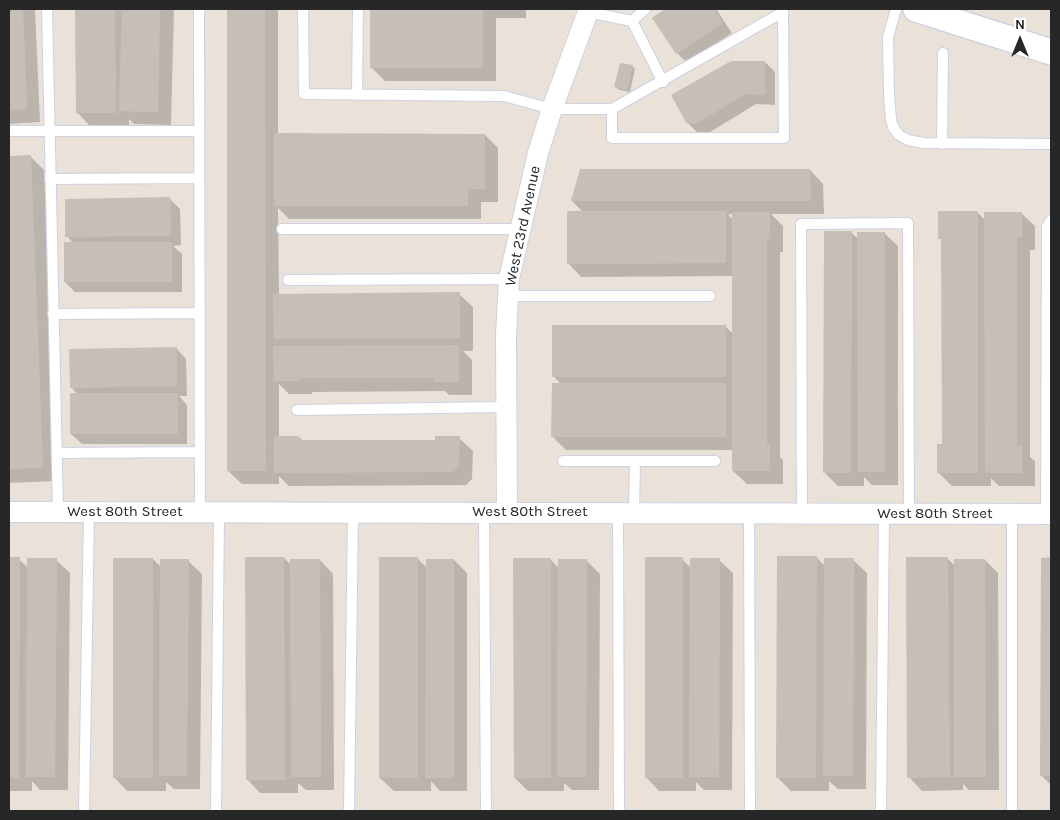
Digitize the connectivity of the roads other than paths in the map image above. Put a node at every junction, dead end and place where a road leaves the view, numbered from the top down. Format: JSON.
{"nodes":[{"id":1,"x":47,"y":9,"type":"edge"},
{"id":2,"x":198,"y":9,"type":"edge"},
{"id":3,"x":303,"y":9,"type":"edge"},
{"id":4,"x":358,"y":9,"type":"edge"},
{"id":5,"x":645,"y":9,"type":"edge"},
{"id":6,"x":896,"y":9,"type":"edge"},
{"id":7,"x":916,"y":9,"type":"edge"},
{"id":8,"x":588,"y":10,"type":"edge"},
{"id":9,"x":780,"y":10,"type":"edge"},
{"id":10,"x":632,"y":21,"type":"junction"},
{"id":11,"x":1051,"y":52,"type":"edge"},
{"id":12,"x":943,"y":53,"type":"dead end"},
{"id":13,"x":663,"y":82,"type":"junction"},
{"id":14,"x":357,"y":95,"type":"junction"},
{"id":15,"x":552,"y":109,"type":"junction"},
{"id":16,"x":612,"y":109,"type":"junction"},
{"id":17,"x":9,"y":131,"type":"edge"},
{"id":18,"x":49,"y":131,"type":"junction"},
{"id":19,"x":199,"y":131,"type":"junction"},
{"id":20,"x":942,"y":144,"type":"junction"},
{"id":21,"x":1051,"y":144,"type":"edge"},
{"id":22,"x":199,"y":178,"type":"junction"},
{"id":23,"x":50,"y":179,"type":"junction"},
{"id":24,"x":1051,"y":220,"type":"edge"},
{"id":25,"x":520,"y":229,"type":"junction"},
{"id":26,"x":282,"y":230,"type":"dead end"},
{"id":27,"x":288,"y":280,"type":"dead end"},
{"id":28,"x":509,"y":287,"type":"junction"},
{"id":29,"x":710,"y":296,"type":"dead end"},
{"id":30,"x":200,"y":313,"type":"junction"},
{"id":31,"x":53,"y":314,"type":"junction"},
{"id":32,"x":506,"y":407,"type":"junction"},
{"id":33,"x":297,"y":410,"type":"dead end"},
{"id":34,"x":200,"y":452,"type":"junction"},
{"id":35,"x":56,"y":453,"type":"junction"},
{"id":36,"x":715,"y":461,"type":"dead end"},
{"id":37,"x":563,"y":462,"type":"dead end"},
{"id":38,"x":635,"y":462,"type":"junction"},
{"id":39,"x":9,"y":512,"type":"edge"},
{"id":40,"x":58,"y":512,"type":"junction"},
{"id":41,"x":89,"y":512,"type":"junction"},
{"id":42,"x":484,"y":512,"type":"junction"},
{"id":43,"x":507,"y":512,"type":"junction"},
{"id":44,"x":210,"y":513,"type":"junction"},
{"id":45,"x":353,"y":513,"type":"junction"},
{"id":46,"x":626,"y":513,"type":"junction"},
{"id":47,"x":749,"y":513,"type":"junction"},
{"id":48,"x":802,"y":513,"type":"junction"},
{"id":49,"x":884,"y":514,"type":"junction"},
{"id":50,"x":909,"y":514,"type":"junction"},
{"id":51,"x":1012,"y":514,"type":"junction"},
{"id":52,"x":1048,"y":514,"type":"edge"},
{"id":53,"x":84,"y":811,"type":"edge"},
{"id":54,"x":216,"y":811,"type":"edge"},
{"id":55,"x":349,"y":811,"type":"edge"},
{"id":56,"x":486,"y":811,"type":"edge"},
{"id":57,"x":619,"y":811,"type":"edge"},
{"id":58,"x":750,"y":811,"type":"edge"},
{"id":59,"x":881,"y":811,"type":"edge"},
{"id":60,"x":1012,"y":811,"type":"edge"}],
"edges":[{"from":1,"to":18,"type":"lane"},
{"from":2,"to":19,"type":"lane"},
{"from":3,"to":14,"type":"lane"},
{"from":4,"to":14,"type":"lane"},
{"from":5,"to":10,"type":"lane"},
{"from":6,"to":20,"type":"lane"},
{"from":7,"to":11,"type":"street"},
{"from":8,"to":10,"type":"lane"},
{"from":8,"to":15,"type":"street","name":"West 23rd Avenue"},
{"from":9,"to":13,"type":"lane"},
{"from":9,"to":16,"type":"lane"},
{"from":10,"to":13,"type":"lane"},
{"from":12,"to":20,"type":"lane"},
{"from":13,"to":16,"type":"lane"},
{"from":14,"to":15,"type":"lane"},
{"from":15,"to":16,"type":"lane"},
{"from":15,"to":25,"type":"street","name":"West 23rd Avenue"},
{"from":17,"to":18,"type":"lane"},
{"from":18,"to":19,"type":"lane"},
{"from":18,"to":23,"type":"lane"},
{"from":19,"to":22,"type":"lane"},
{"from":20,"to":21,"type":"lane"},
{"from":22,"to":23,"type":"lane"},
{"from":22,"to":30,"type":"lane"},
{"from":23,"to":31,"type":"lane"},
{"from":24,"to":52,"type":"lane"},
{"from":25,"to":26,"type":"lane"},
{"from":25,"to":28,"type":"street","name":"West 23rd Avenue"},
{"from":27,"to":28,"type":"lane"},
{"from":28,"to":29,"type":"lane"},
{"from":28,"to":32,"type":"street","name":"West 23rd Avenue"},
{"from":30,"to":31,"type":"lane"},
{"from":30,"to":34,"type":"lane"},
{"from":31,"to":35,"type":"lane"},
{"from":32,"to":33,"type":"lane"},
{"from":32,"to":43,"type":"street","name":"West 23rd Avenue"},
{"from":34,"to":35,"type":"lane"},
{"from":34,"to":44,"type":"lane"},
{"from":35,"to":40,"type":"lane"},
{"from":36,"to":38,"type":"lane"},
{"from":37,"to":38,"type":"lane"},
{"from":38,"to":46,"type":"lane"},
{"from":39,"to":40,"type":"street","name":"West 80th Street"},
{"from":40,"to":41,"type":"street","name":"West 80th Street"},
{"from":41,"to":44,"type":"street","name":"West 80th Street"},
{"from":41,"to":53,"type":"lane"},
{"from":42,"to":43,"type":"street","name":"West 80th Street"},
{"from":42,"to":45,"type":"street","name":"West 80th Street"},
{"from":42,"to":56,"type":"lane"},
{"from":43,"to":46,"type":"street","name":"West 80th Street"},
{"from":44,"to":45,"type":"street","name":"West 80th Street"},
{"from":44,"to":54,"type":"lane"},
{"from":45,"to":55,"type":"lane"},
{"from":46,"to":47,"type":"street","name":"West 80th Street"},
{"from":46,"to":57,"type":"lane"},
{"from":47,"to":48,"type":"street","name":"West 80th Street"},
{"from":47,"to":58,"type":"lane"},
{"from":48,"to":49,"type":"street","name":"West 80th Street"},
{"from":48,"to":50,"type":"lane"},
{"from":49,"to":50,"type":"street","name":"West 80th Street"},
{"from":49,"to":59,"type":"lane"},
{"from":50,"to":51,"type":"street","name":"West 80th Street"},
{"from":51,"to":52,"type":"street","name":"West 80th Street"},
{"from":51,"to":60,"type":"lane"}]}
